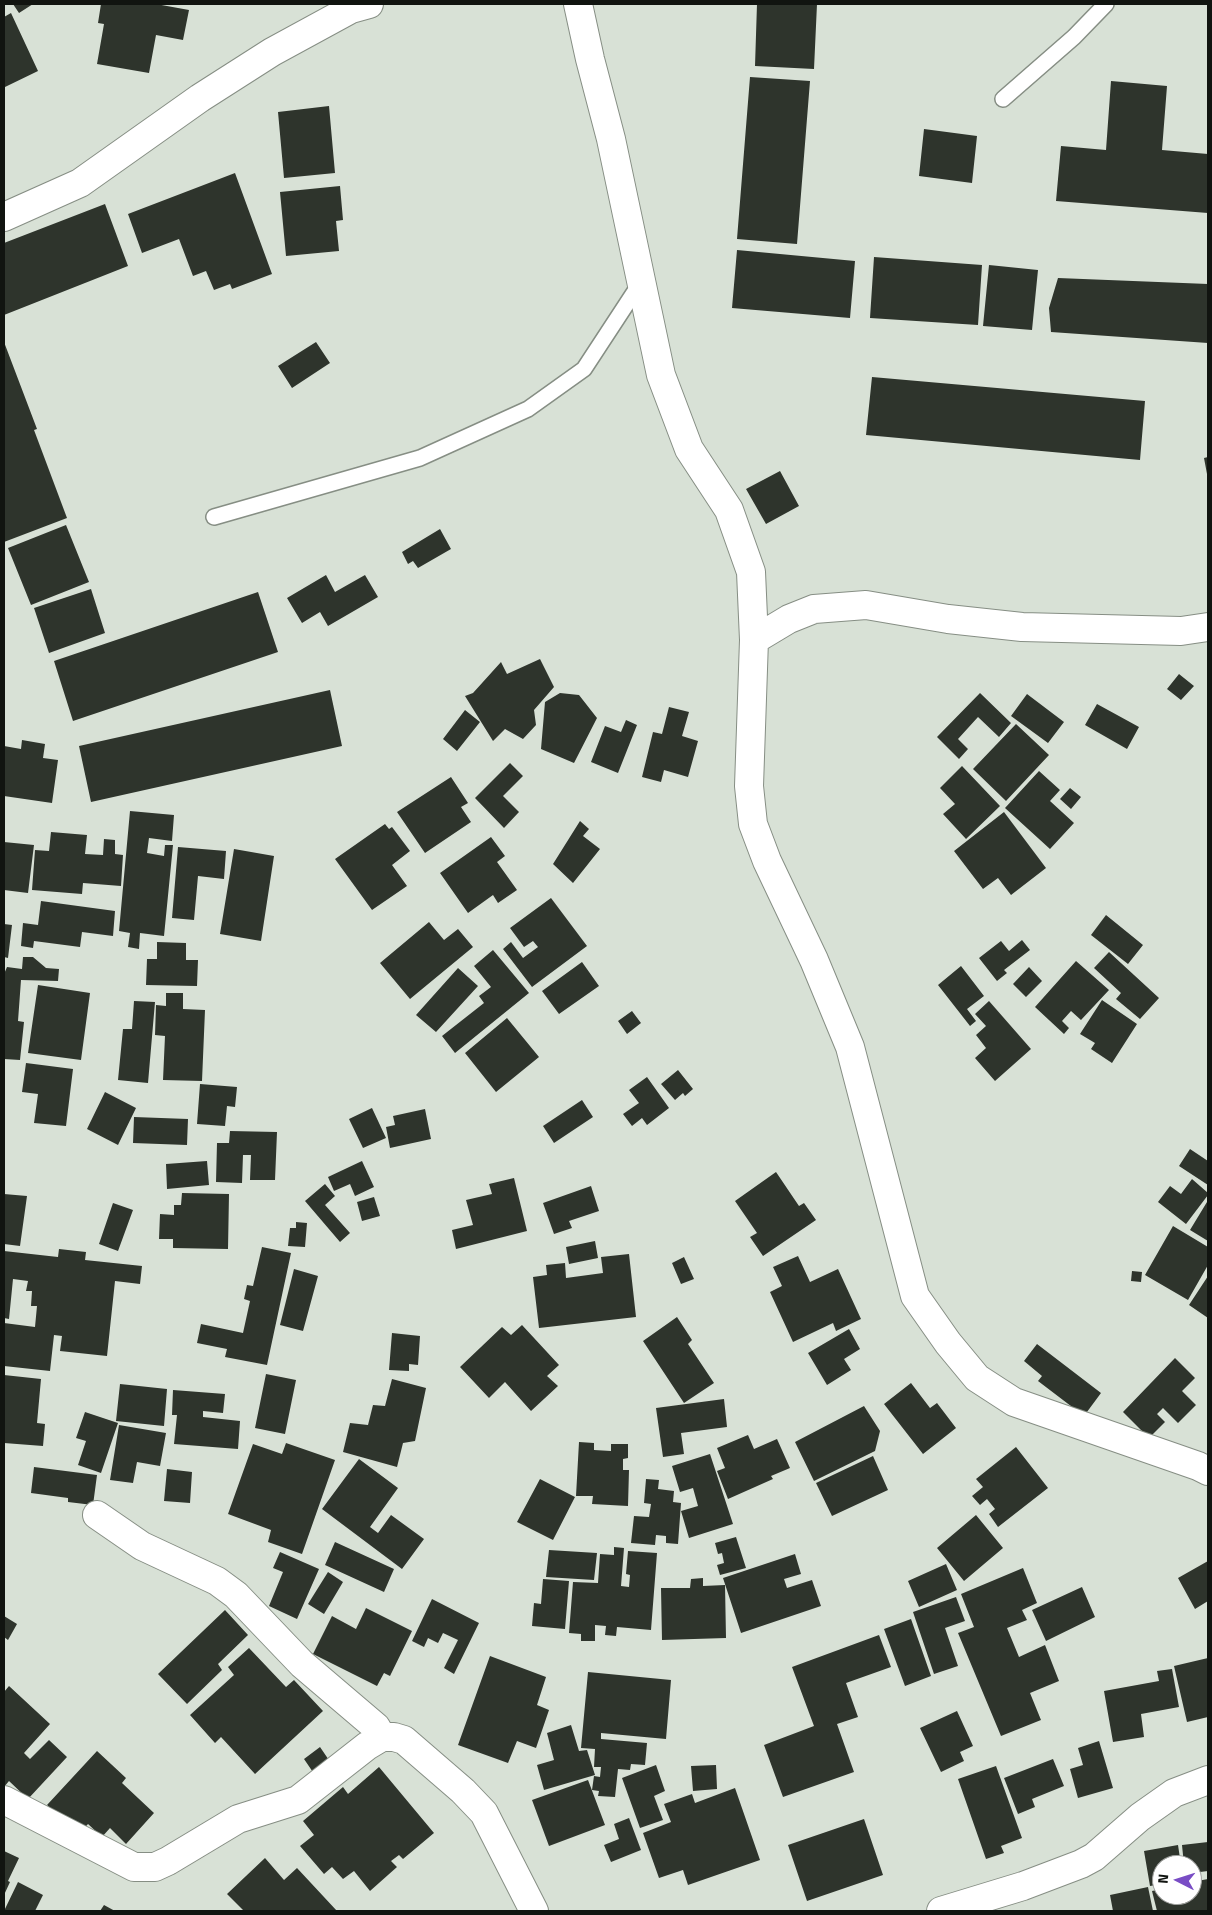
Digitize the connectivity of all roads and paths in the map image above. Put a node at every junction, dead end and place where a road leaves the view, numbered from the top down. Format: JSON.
{"nodes":[{"id":1,"x":369,"y":4,"type":"edge"},
{"id":2,"x":578,"y":4,"type":"edge"},
{"id":3,"x":1106,"y":4,"type":"edge"},
{"id":4,"x":1003,"y":99,"type":"dead end"},
{"id":5,"x":4,"y":217,"type":"edge"},
{"id":6,"x":641,"y":282,"type":"junction"},
{"id":7,"x":214,"y":517,"type":"dead end"},
{"id":8,"x":1208,"y":626,"type":"edge"},
{"id":9,"x":754,"y":640,"type":"junction"},
{"id":10,"x":1208,"y":1471,"type":"edge"},
{"id":11,"x":97,"y":1515,"type":"dead end"},
{"id":12,"x":382,"y":1737,"type":"junction"},
{"id":13,"x":1208,"y":1780,"type":"edge"},
{"id":14,"x":4,"y":1800,"type":"edge"},
{"id":15,"x":534,"y":1911,"type":"edge"},
{"id":16,"x":942,"y":1911,"type":"edge"}],
"edges":[{"from":1,"to":5,"type":"street"},
{"from":2,"to":6,"type":"street"},
{"from":3,"to":4,"type":"lane"},
{"from":6,"to":7,"type":"lane"},
{"from":6,"to":9,"type":"street"},
{"from":8,"to":9,"type":"street"},
{"from":9,"to":10,"type":"street"},
{"from":11,"to":12,"type":"street"},
{"from":12,"to":14,"type":"street"},
{"from":12,"to":15,"type":"street"},
{"from":13,"to":16,"type":"street"}]}
